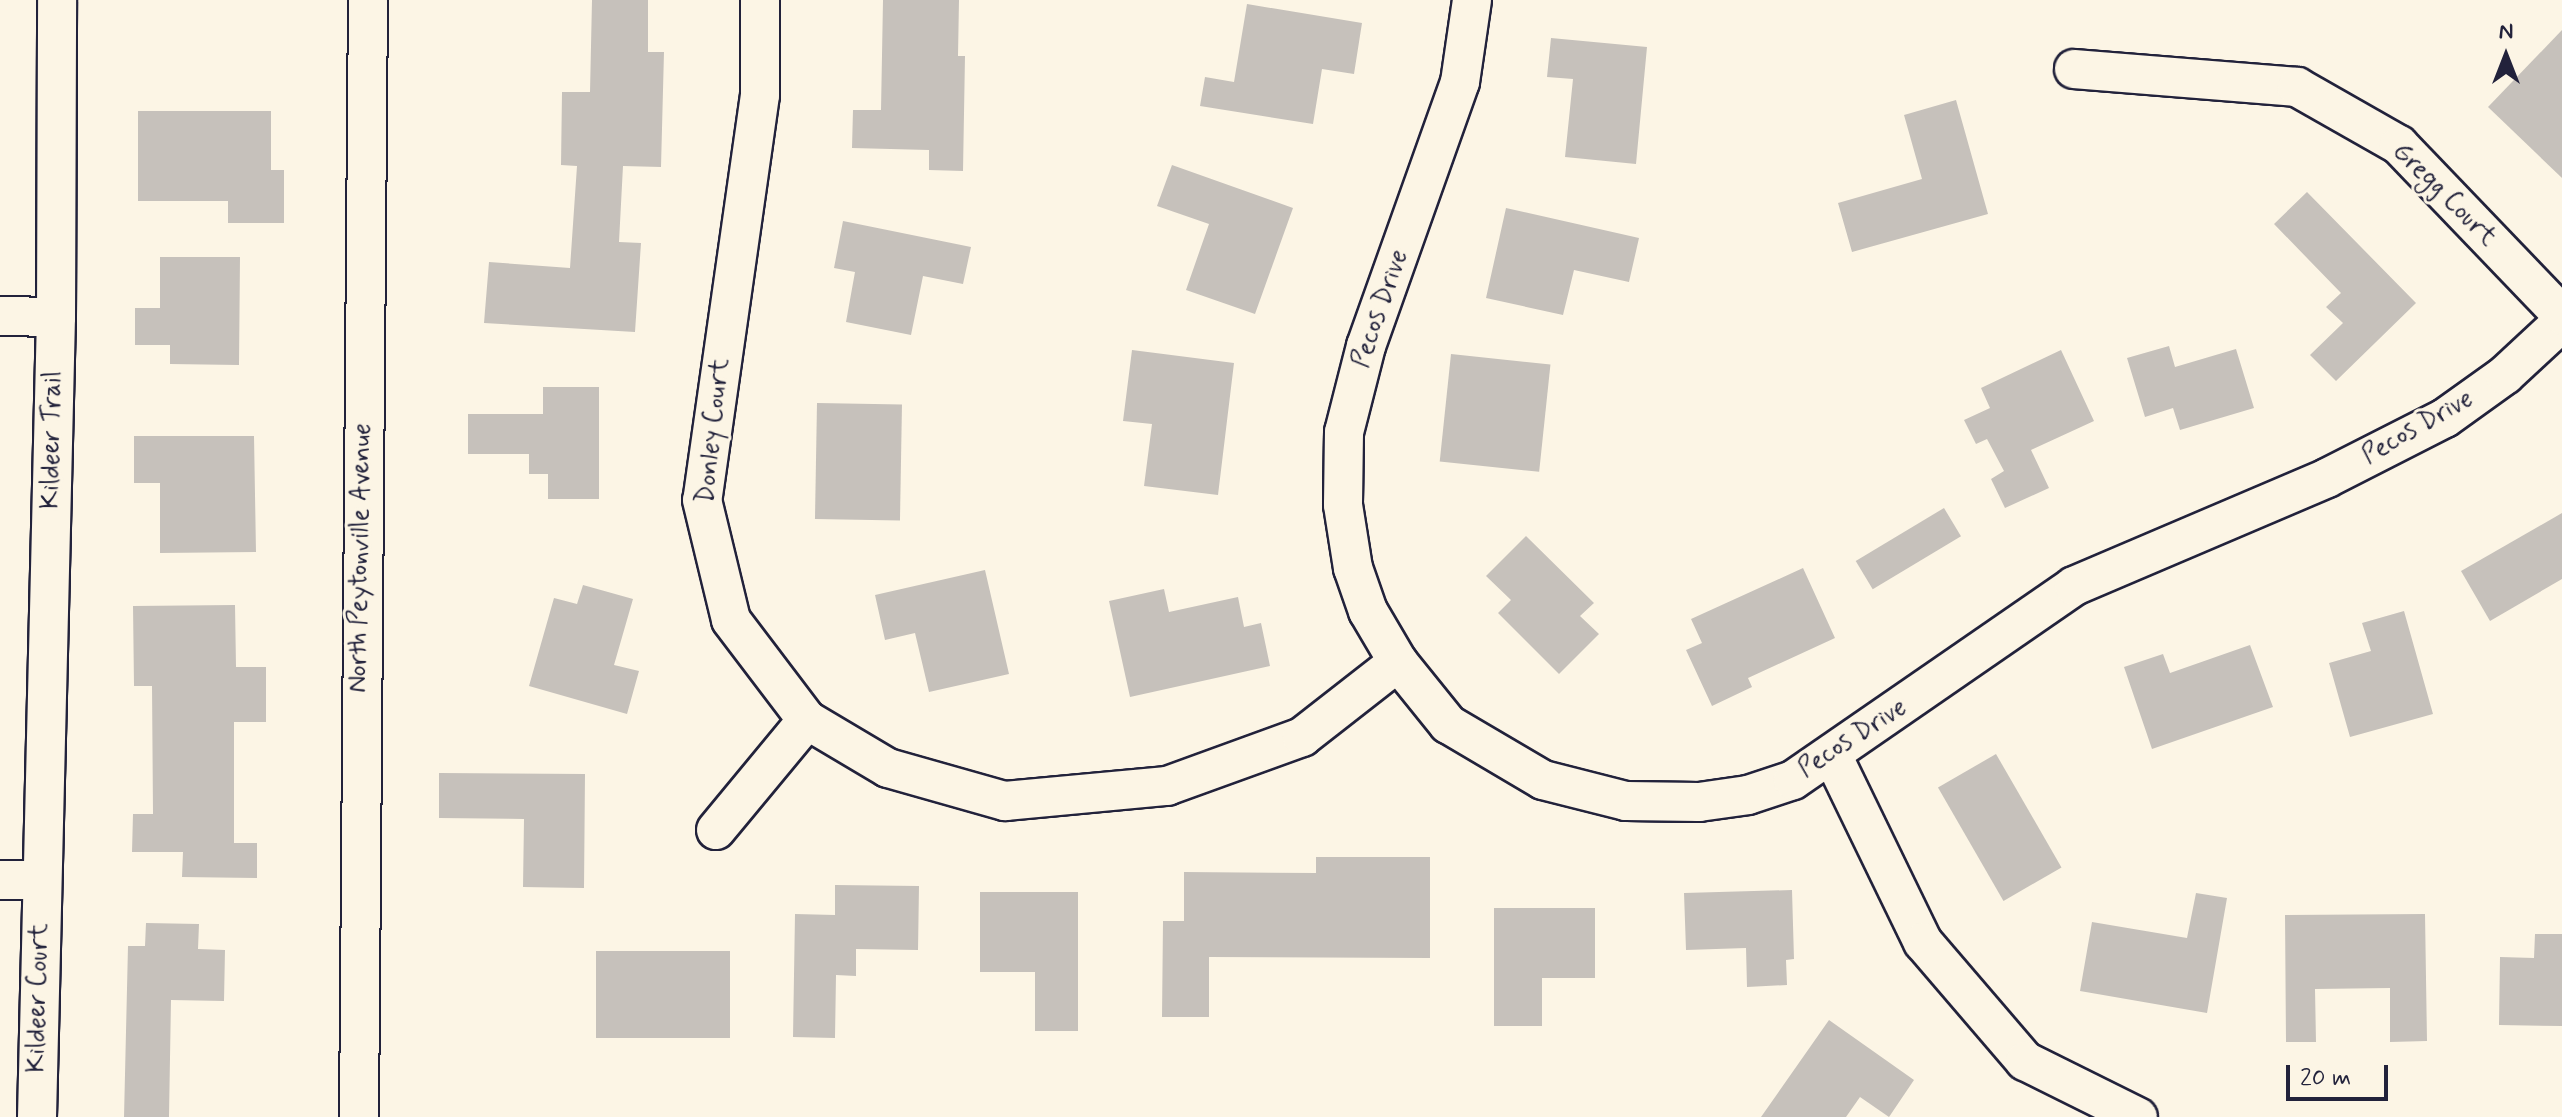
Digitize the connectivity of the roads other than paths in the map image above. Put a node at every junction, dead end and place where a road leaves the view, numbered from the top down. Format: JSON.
{"nodes":[{"id":1,"x":57,"y":0,"type":"edge"},
{"id":2,"x":368,"y":0,"type":"edge"},
{"id":3,"x":760,"y":0,"type":"edge"},
{"id":4,"x":1472,"y":0,"type":"edge"},
{"id":5,"x":2074,"y":69,"type":"dead end"},
{"id":6,"x":2562,"y":315,"type":"edge"},
{"id":7,"x":0,"y":316,"type":"edge"},
{"id":8,"x":56,"y":317,"type":"junction"},
{"id":9,"x":2562,"y":322,"type":"edge"},
{"id":10,"x":1398,"y":662,"type":"junction"},
{"id":11,"x":807,"y":720,"type":"junction"},
{"id":12,"x":1833,"y":757,"type":"junction"},
{"id":13,"x":716,"y":830,"type":"dead end"},
{"id":14,"x":0,"y":880,"type":"edge"},
{"id":15,"x":41,"y":880,"type":"junction"},
{"id":16,"x":37,"y":1117,"type":"edge"},
{"id":17,"x":359,"y":1117,"type":"edge"},
{"id":18,"x":2138,"y":1117,"type":"edge"}],
"edges":[{"from":1,"to":8,"type":"street","name":"Kildeer Trail"},
{"from":2,"to":17,"type":"street","name":"North Peytonville Avenue"},
{"from":3,"to":11,"type":"street","name":"Donley Court"},
{"from":4,"to":10,"type":"street","name":"Pecos Drive"},
{"from":5,"to":6,"type":"street","name":"Gregg Court"},
{"from":7,"to":8,"type":"street"},
{"from":8,"to":15,"type":"street","name":"Kildeer Trail"},
{"from":9,"to":12,"type":"street","name":"Pecos Drive"},
{"from":10,"to":11,"type":"street","name":"Donley Court"},
{"from":10,"to":12,"type":"street","name":"Pecos Drive"},
{"from":11,"to":13,"type":"street"},
{"from":12,"to":18,"type":"street"},
{"from":14,"to":15,"type":"street"},
{"from":15,"to":16,"type":"street","name":"Kildeer Court"}]}
